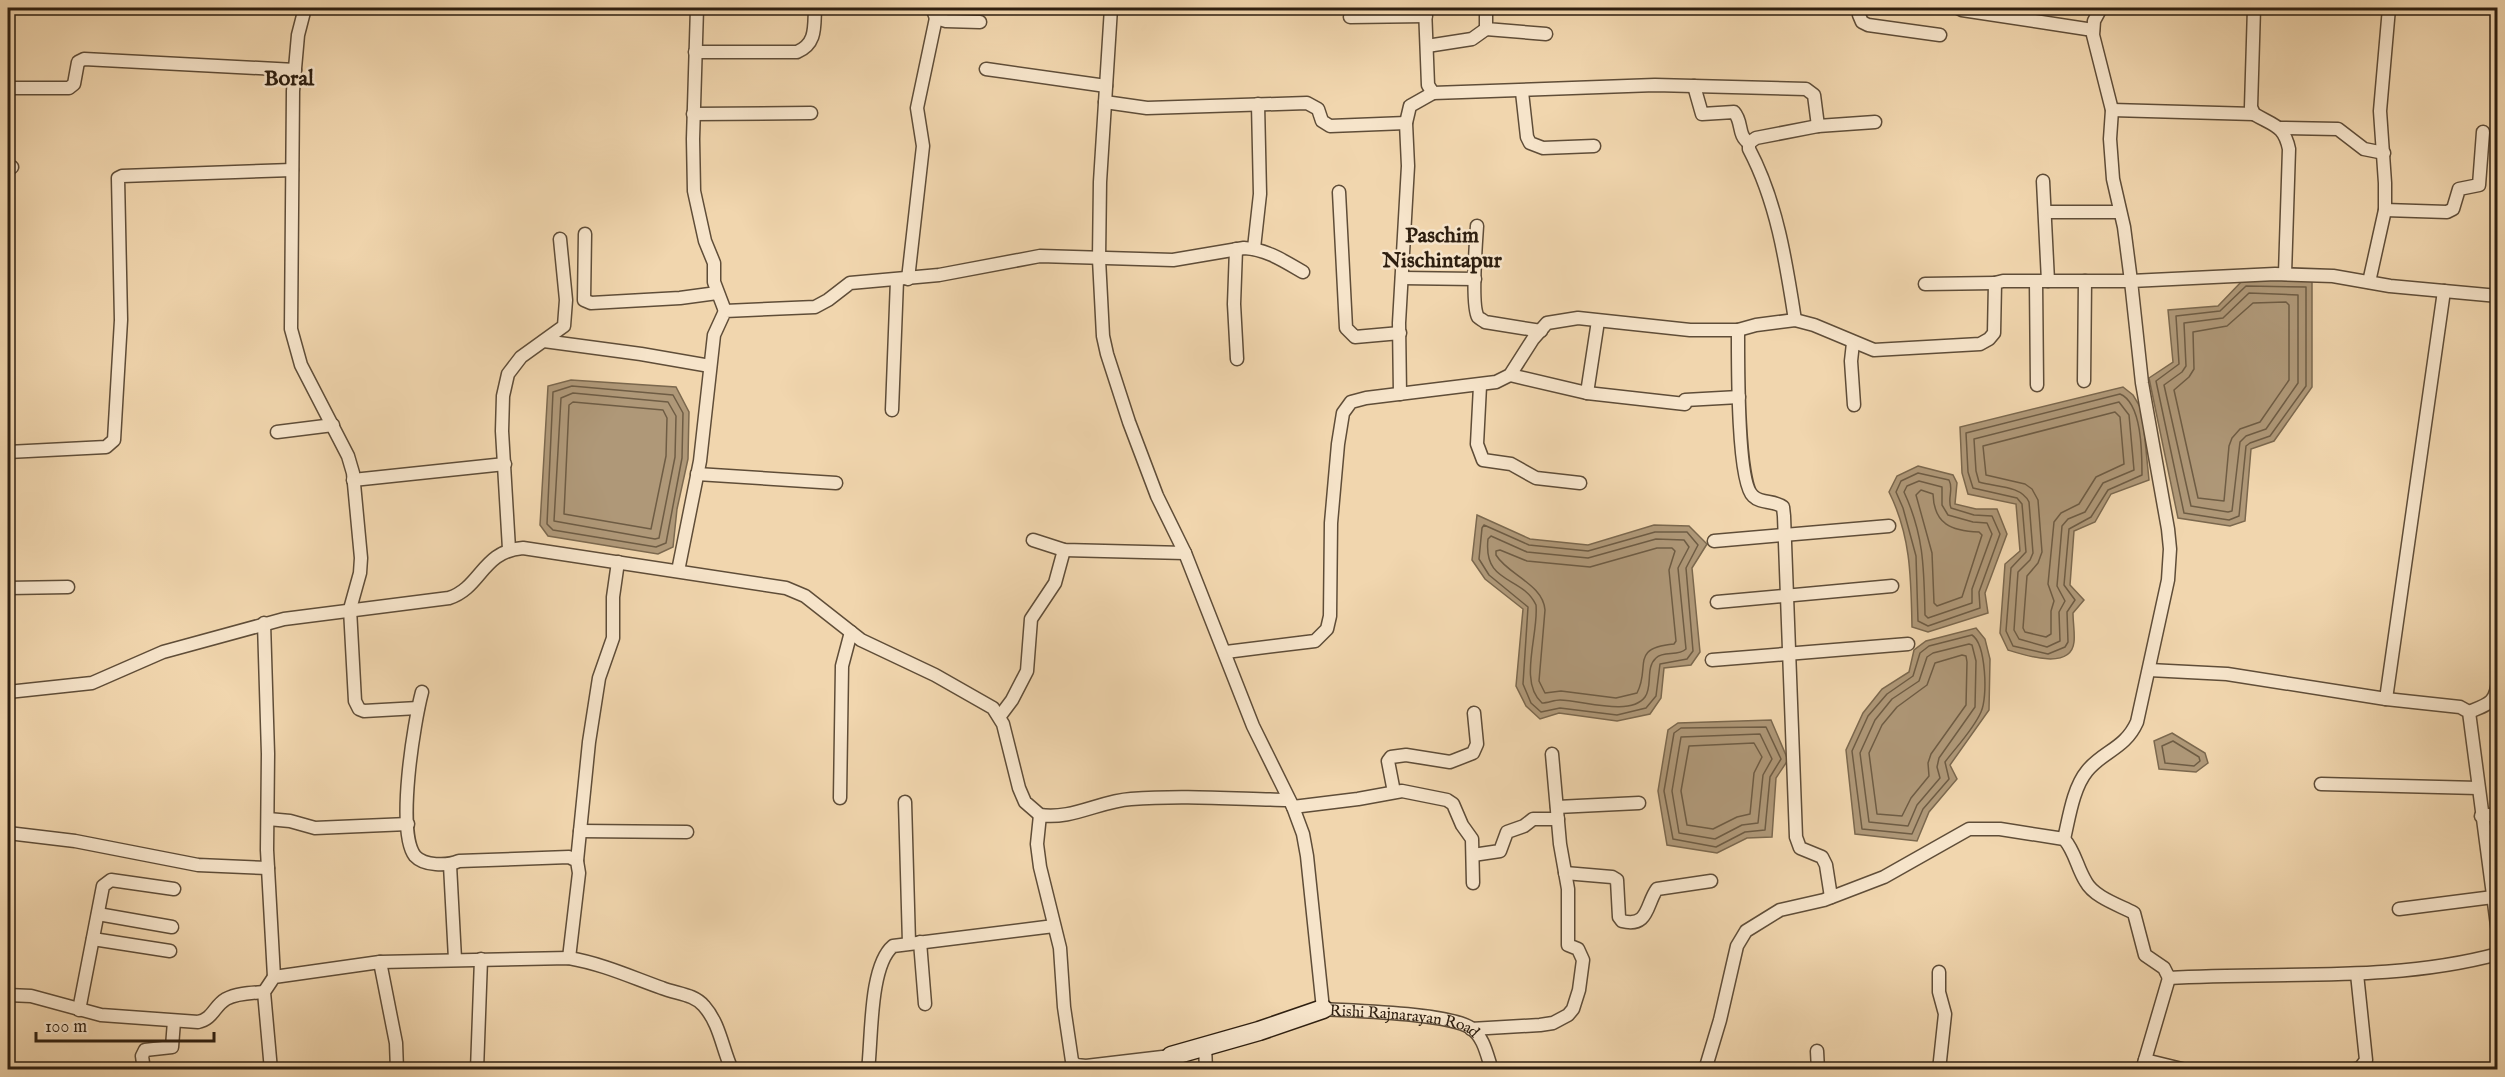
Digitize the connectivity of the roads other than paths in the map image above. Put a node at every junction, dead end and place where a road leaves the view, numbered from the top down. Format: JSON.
{"nodes":[{"id":1,"x":304,"y":8,"type":"edge"},
{"id":2,"x":697,"y":8,"type":"edge"},
{"id":3,"x":815,"y":8,"type":"edge"},
{"id":4,"x":1112,"y":8,"type":"edge"},
{"id":5,"x":1486,"y":8,"type":"edge"},
{"id":6,"x":1860,"y":8,"type":"edge"},
{"id":7,"x":1958,"y":8,"type":"edge"},
{"id":8,"x":2101,"y":8,"type":"edge"},
{"id":9,"x":2254,"y":8,"type":"edge"},
{"id":10,"x":2389,"y":8,"type":"edge"},
{"id":11,"x":1425,"y":12,"type":"edge"},
{"id":12,"x":934,"y":13,"type":"edge"},
{"id":13,"x":1350,"y":17,"type":"dead end"},
{"id":14,"x":980,"y":22,"type":"dead end"},
{"id":15,"x":1486,"y":29,"type":"junction"},
{"id":16,"x":2093,"y":30,"type":"junction"},
{"id":17,"x":1546,"y":34,"type":"dead end"},
{"id":18,"x":1940,"y":35,"type":"dead end"},
{"id":19,"x":1427,"y":46,"type":"junction"},
{"id":20,"x":695,"y":52,"type":"junction"},
{"id":21,"x":986,"y":69,"type":"dead end"},
{"id":22,"x":295,"y":70,"type":"junction"},
{"id":23,"x":1106,"y":86,"type":"junction"},
{"id":24,"x":1694,"y":86,"type":"junction"},
{"id":25,"x":8,"y":88,"type":"edge"},
{"id":26,"x":1522,"y":92,"type":"junction"},
{"id":27,"x":1433,"y":93,"type":"junction"},
{"id":28,"x":1105,"y":102,"type":"junction"},
{"id":29,"x":1258,"y":104,"type":"junction"},
{"id":30,"x":2112,"y":110,"type":"junction"},
{"id":31,"x":811,"y":113,"type":"dead end"},
{"id":32,"x":693,"y":114,"type":"junction"},
{"id":33,"x":2254,"y":114,"type":"junction"},
{"id":34,"x":1875,"y":122,"type":"dead end"},
{"id":35,"x":1406,"y":123,"type":"junction"},
{"id":36,"x":1818,"y":126,"type":"junction"},
{"id":37,"x":2281,"y":128,"type":"junction"},
{"id":38,"x":2483,"y":132,"type":"dead end"},
{"id":39,"x":1749,"y":143,"type":"junction"},
{"id":40,"x":1594,"y":146,"type":"dead end"},
{"id":41,"x":2384,"y":153,"type":"junction"},
{"id":42,"x":292,"y":170,"type":"junction"},
{"id":43,"x":2043,"y":181,"type":"dead end"},
{"id":44,"x":1339,"y":192,"type":"dead end"},
{"id":45,"x":2385,"y":210,"type":"junction"},
{"id":46,"x":2045,"y":212,"type":"junction"},
{"id":47,"x":2121,"y":212,"type":"junction"},
{"id":48,"x":1477,"y":226,"type":"dead end"},
{"id":49,"x":585,"y":234,"type":"dead end"},
{"id":50,"x":560,"y":239,"type":"dead end"},
{"id":51,"x":1254,"y":248,"type":"junction"},
{"id":52,"x":1236,"y":249,"type":"junction"},
{"id":53,"x":1099,"y":259,"type":"junction"},
{"id":54,"x":1303,"y":272,"type":"dead end"},
{"id":55,"x":2285,"y":274,"type":"junction"},
{"id":56,"x":1402,"y":278,"type":"junction"},
{"id":57,"x":1474,"y":279,"type":"junction"},
{"id":58,"x":902,"y":280,"type":"junction"},
{"id":59,"x":2085,"y":281,"type":"junction"},
{"id":60,"x":2131,"y":281,"type":"junction"},
{"id":61,"x":2042,"y":282,"type":"junction"},
{"id":62,"x":2369,"y":282,"type":"junction"},
{"id":63,"x":1995,"y":283,"type":"junction"},
{"id":64,"x":1925,"y":284,"type":"dead end"},
{"id":65,"x":2444,"y":291,"type":"junction"},
{"id":66,"x":717,"y":292,"type":"junction"},
{"id":67,"x":2498,"y":296,"type":"edge"},
{"id":68,"x":725,"y":311,"type":"junction"},
{"id":69,"x":1795,"y":320,"type":"junction"},
{"id":70,"x":1598,"y":321,"type":"junction"},
{"id":71,"x":1738,"y":330,"type":"junction"},
{"id":72,"x":1541,"y":331,"type":"junction"},
{"id":73,"x":1400,"y":333,"type":"junction"},
{"id":74,"x":544,"y":341,"type":"junction"},
{"id":75,"x":1853,"y":343,"type":"junction"},
{"id":76,"x":1237,"y":359,"type":"dead end"},
{"id":77,"x":710,"y":366,"type":"junction"},
{"id":78,"x":1510,"y":375,"type":"junction"},
{"id":79,"x":2084,"y":381,"type":"dead end"},
{"id":80,"x":2037,"y":384,"type":"dead end"},
{"id":81,"x":1480,"y":386,"type":"junction"},
{"id":82,"x":1587,"y":393,"type":"junction"},
{"id":83,"x":1400,"y":394,"type":"junction"},
{"id":84,"x":1738,"y":397,"type":"junction"},
{"id":85,"x":1854,"y":405,"type":"dead end"},
{"id":86,"x":892,"y":410,"type":"dead end"},
{"id":87,"x":333,"y":425,"type":"junction"},
{"id":88,"x":277,"y":432,"type":"dead end"},
{"id":89,"x":8,"y":452,"type":"edge"},
{"id":90,"x":505,"y":464,"type":"junction"},
{"id":91,"x":697,"y":474,"type":"junction"},
{"id":92,"x":353,"y":480,"type":"junction"},
{"id":93,"x":836,"y":483,"type":"dead end"},
{"id":94,"x":1580,"y":483,"type":"dead end"},
{"id":95,"x":1889,"y":526,"type":"dead end"},
{"id":96,"x":1785,"y":535,"type":"junction"},
{"id":97,"x":1033,"y":540,"type":"dead end"},
{"id":98,"x":1714,"y":541,"type":"dead end"},
{"id":99,"x":509,"y":549,"type":"junction"},
{"id":100,"x":1064,"y":550,"type":"junction"},
{"id":101,"x":1185,"y":553,"type":"junction"},
{"id":102,"x":618,"y":562,"type":"junction"},
{"id":103,"x":678,"y":571,"type":"junction"},
{"id":104,"x":1892,"y":586,"type":"dead end"},
{"id":105,"x":68,"y":587,"type":"dead end"},
{"id":106,"x":8,"y":588,"type":"edge"},
{"id":107,"x":1788,"y":595,"type":"junction"},
{"id":108,"x":1717,"y":602,"type":"dead end"},
{"id":109,"x":350,"y":609,"type":"junction"},
{"id":110,"x":264,"y":623,"type":"junction"},
{"id":111,"x":851,"y":632,"type":"junction"},
{"id":112,"x":1908,"y":644,"type":"dead end"},
{"id":113,"x":1226,"y":652,"type":"junction"},
{"id":114,"x":1791,"y":655,"type":"junction"},
{"id":115,"x":1712,"y":660,"type":"dead end"},
{"id":116,"x":2149,"y":670,"type":"junction"},
{"id":117,"x":2498,"y":680,"type":"edge"},
{"id":118,"x":8,"y":692,"type":"edge"},
{"id":119,"x":422,"y":692,"type":"dead end"},
{"id":120,"x":2386,"y":699,"type":"junction"},
{"id":121,"x":417,"y":708,"type":"junction"},
{"id":122,"x":2469,"y":712,"type":"junction"},
{"id":123,"x":1474,"y":713,"type":"dead end"},
{"id":124,"x":1000,"y":716,"type":"junction"},
{"id":125,"x":1552,"y":754,"type":"dead end"},
{"id":126,"x":2321,"y":784,"type":"dead end"},
{"id":127,"x":2478,"y":788,"type":"junction"},
{"id":128,"x":1394,"y":792,"type":"junction"},
{"id":129,"x":840,"y":798,"type":"dead end"},
{"id":130,"x":904,"y":802,"type":"dead end"},
{"id":131,"x":1291,"y":803,"type":"junction"},
{"id":132,"x":1639,"y":803,"type":"dead end"},
{"id":133,"x":1557,"y":813,"type":"junction"},
{"id":134,"x":1040,"y":814,"type":"junction"},
{"id":135,"x":2498,"y":814,"type":"edge"},
{"id":136,"x":2481,"y":816,"type":"junction"},
{"id":137,"x":268,"y":819,"type":"junction"},
{"id":138,"x":408,"y":824,"type":"junction"},
{"id":139,"x":580,"y":831,"type":"junction"},
{"id":140,"x":687,"y":832,"type":"dead end"},
{"id":141,"x":8,"y":833,"type":"edge"},
{"id":142,"x":2064,"y":839,"type":"junction"},
{"id":143,"x":1473,"y":855,"type":"junction"},
{"id":144,"x":577,"y":861,"type":"junction"},
{"id":145,"x":450,"y":865,"type":"junction"},
{"id":146,"x":268,"y":868,"type":"junction"},
{"id":147,"x":1565,"y":873,"type":"junction"},
{"id":148,"x":1711,"y":881,"type":"dead end"},
{"id":149,"x":1473,"y":883,"type":"dead end"},
{"id":150,"x":174,"y":889,"type":"dead end"},
{"id":151,"x":1831,"y":897,"type":"junction"},
{"id":152,"x":2493,"y":897,"type":"junction"},
{"id":153,"x":2399,"y":909,"type":"dead end"},
{"id":154,"x":98,"y":914,"type":"junction"},
{"id":155,"x":1054,"y":926,"type":"junction"},
{"id":156,"x":172,"y":927,"type":"dead end"},
{"id":157,"x":2498,"y":933,"type":"edge"},
{"id":158,"x":93,"y":939,"type":"junction"},
{"id":159,"x":914,"y":942,"type":"junction"},
{"id":160,"x":170,"y":951,"type":"dead end"},
{"id":161,"x":2498,"y":954,"type":"edge"},
{"id":162,"x":569,"y":958,"type":"junction"},
{"id":163,"x":454,"y":959,"type":"junction"},
{"id":164,"x":482,"y":959,"type":"junction"},
{"id":165,"x":380,"y":962,"type":"junction"},
{"id":166,"x":1939,"y":972,"type":"dead end"},
{"id":167,"x":2357,"y":974,"type":"junction"},
{"id":168,"x":274,"y":976,"type":"junction"},
{"id":169,"x":2169,"y":978,"type":"junction"},
{"id":170,"x":264,"y":992,"type":"junction"},
{"id":171,"x":8,"y":995,"type":"edge"},
{"id":172,"x":925,"y":1004,"type":"dead end"},
{"id":173,"x":1323,"y":1009,"type":"junction"},
{"id":174,"x":80,"y":1010,"type":"junction"},
{"id":175,"x":174,"y":1021,"type":"junction"},
{"id":176,"x":1471,"y":1029,"type":"junction"},
{"id":177,"x":1205,"y":1046,"type":"junction"},
{"id":178,"x":1817,"y":1051,"type":"dead end"},
{"id":179,"x":1166,"y":1063,"type":"edge"},
{"id":180,"x":2144,"y":1065,"type":"edge"},
{"id":181,"x":144,"y":1070,"type":"edge"},
{"id":182,"x":271,"y":1070,"type":"edge"},
{"id":183,"x":396,"y":1070,"type":"edge"},
{"id":184,"x":477,"y":1070,"type":"edge"},
{"id":185,"x":732,"y":1070,"type":"edge"},
{"id":186,"x":868,"y":1070,"type":"edge"},
{"id":187,"x":1206,"y":1070,"type":"edge"},
{"id":188,"x":1492,"y":1070,"type":"edge"},
{"id":189,"x":1705,"y":1070,"type":"edge"},
{"id":190,"x":1818,"y":1070,"type":"edge"},
{"id":191,"x":1940,"y":1070,"type":"edge"},
{"id":192,"x":2186,"y":1070,"type":"edge"},
{"id":193,"x":2352,"y":1070,"type":"edge"}],
"edges":[{"from":1,"to":22,"type":"street"},
{"from":2,"to":20,"type":"street"},
{"from":3,"to":20,"type":"street"},
{"from":4,"to":23,"type":"street"},
{"from":5,"to":15,"type":"street"},
{"from":6,"to":18,"type":"street"},
{"from":7,"to":16,"type":"street"},
{"from":8,"to":16,"type":"street"},
{"from":9,"to":33,"type":"street"},
{"from":10,"to":41,"type":"street"},
{"from":11,"to":13,"type":"street"},
{"from":11,"to":19,"type":"street"},
{"from":12,"to":14,"type":"street"},
{"from":12,"to":58,"type":"street"},
{"from":15,"to":17,"type":"street"},
{"from":15,"to":19,"type":"street"},
{"from":16,"to":30,"type":"street"},
{"from":19,"to":27,"type":"street"},
{"from":20,"to":32,"type":"street"},
{"from":21,"to":23,"type":"street"},
{"from":22,"to":25,"type":"street"},
{"from":22,"to":42,"type":"street"},
{"from":23,"to":28,"type":"street"},
{"from":24,"to":26,"type":"street"},
{"from":24,"to":36,"type":"street"},
{"from":24,"to":39,"type":"street"},
{"from":26,"to":27,"type":"street"},
{"from":26,"to":40,"type":"street"},
{"from":27,"to":35,"type":"street"},
{"from":28,"to":29,"type":"street"},
{"from":28,"to":53,"type":"street"},
{"from":29,"to":35,"type":"street"},
{"from":29,"to":51,"type":"street"},
{"from":30,"to":33,"type":"street"},
{"from":30,"to":47,"type":"street"},
{"from":31,"to":32,"type":"street"},
{"from":32,"to":66,"type":"street"},
{"from":33,"to":37,"type":"street"},
{"from":34,"to":36,"type":"street"},
{"from":35,"to":56,"type":"street"},
{"from":36,"to":39,"type":"street"},
{"from":37,"to":41,"type":"street"},
{"from":37,"to":55,"type":"street"},
{"from":38,"to":45,"type":"street"},
{"from":39,"to":69,"type":"street"},
{"from":41,"to":45,"type":"street"},
{"from":42,"to":87,"type":"street"},
{"from":42,"to":89,"type":"street"},
{"from":43,"to":46,"type":"street"},
{"from":44,"to":73,"type":"street"},
{"from":45,"to":62,"type":"street"},
{"from":46,"to":47,"type":"street"},
{"from":46,"to":61,"type":"street"},
{"from":47,"to":60,"type":"street"},
{"from":48,"to":57,"type":"street"},
{"from":49,"to":66,"type":"street"},
{"from":50,"to":74,"type":"street"},
{"from":51,"to":52,"type":"street"},
{"from":51,"to":54,"type":"street"},
{"from":52,"to":53,"type":"street"},
{"from":52,"to":76,"type":"street"},
{"from":53,"to":58,"type":"street"},
{"from":53,"to":101,"type":"street"},
{"from":55,"to":60,"type":"street"},
{"from":55,"to":62,"type":"street"},
{"from":56,"to":57,"type":"street"},
{"from":56,"to":73,"type":"street"},
{"from":57,"to":72,"type":"street"},
{"from":58,"to":68,"type":"street"},
{"from":58,"to":86,"type":"street"},
{"from":59,"to":60,"type":"street"},
{"from":59,"to":61,"type":"street"},
{"from":59,"to":79,"type":"street"},
{"from":60,"to":116,"type":"street"},
{"from":61,"to":63,"type":"street"},
{"from":61,"to":80,"type":"street"},
{"from":62,"to":65,"type":"street"},
{"from":63,"to":64,"type":"street"},
{"from":63,"to":75,"type":"street"},
{"from":65,"to":67,"type":"street"},
{"from":65,"to":120,"type":"street"},
{"from":66,"to":68,"type":"street"},
{"from":68,"to":77,"type":"street"},
{"from":69,"to":71,"type":"street"},
{"from":69,"to":75,"type":"street"},
{"from":70,"to":71,"type":"street"},
{"from":70,"to":72,"type":"street"},
{"from":70,"to":82,"type":"street"},
{"from":71,"to":84,"type":"street"},
{"from":72,"to":78,"type":"street"},
{"from":73,"to":83,"type":"street"},
{"from":74,"to":77,"type":"street"},
{"from":74,"to":90,"type":"street"},
{"from":75,"to":85,"type":"street"},
{"from":77,"to":91,"type":"street"},
{"from":78,"to":81,"type":"street"},
{"from":78,"to":82,"type":"street"},
{"from":81,"to":83,"type":"street"},
{"from":81,"to":94,"type":"street"},
{"from":82,"to":84,"type":"street"},
{"from":83,"to":113,"type":"street"},
{"from":84,"to":96,"type":"street"},
{"from":87,"to":88,"type":"street"},
{"from":87,"to":92,"type":"street"},
{"from":90,"to":92,"type":"street"},
{"from":90,"to":99,"type":"street"},
{"from":91,"to":93,"type":"street"},
{"from":91,"to":103,"type":"street"},
{"from":92,"to":109,"type":"street"},
{"from":95,"to":96,"type":"street"},
{"from":96,"to":98,"type":"street"},
{"from":96,"to":107,"type":"street"},
{"from":97,"to":100,"type":"street"},
{"from":99,"to":102,"type":"street"},
{"from":99,"to":109,"type":"street"},
{"from":100,"to":101,"type":"street"},
{"from":100,"to":124,"type":"street"},
{"from":101,"to":113,"type":"street"},
{"from":102,"to":103,"type":"street"},
{"from":102,"to":139,"type":"street"},
{"from":103,"to":111,"type":"street"},
{"from":104,"to":107,"type":"street"},
{"from":105,"to":106,"type":"street"},
{"from":107,"to":108,"type":"street"},
{"from":107,"to":114,"type":"street"},
{"from":109,"to":110,"type":"street"},
{"from":109,"to":121,"type":"street"},
{"from":110,"to":118,"type":"street"},
{"from":110,"to":137,"type":"street"},
{"from":111,"to":124,"type":"street"},
{"from":111,"to":129,"type":"street"},
{"from":112,"to":114,"type":"street"},
{"from":113,"to":131,"type":"street"},
{"from":114,"to":115,"type":"street"},
{"from":114,"to":151,"type":"street"},
{"from":116,"to":120,"type":"street"},
{"from":116,"to":142,"type":"street"},
{"from":117,"to":122,"type":"street"},
{"from":119,"to":121,"type":"street"},
{"from":120,"to":122,"type":"street"},
{"from":121,"to":138,"type":"street"},
{"from":122,"to":127,"type":"street"},
{"from":123,"to":128,"type":"street"},
{"from":124,"to":134,"type":"street"},
{"from":125,"to":133,"type":"street"},
{"from":126,"to":127,"type":"street"},
{"from":127,"to":136,"type":"street"},
{"from":128,"to":131,"type":"street"},
{"from":128,"to":143,"type":"street"},
{"from":130,"to":159,"type":"street"},
{"from":131,"to":134,"type":"street"},
{"from":131,"to":173,"type":"street"},
{"from":132,"to":133,"type":"street"},
{"from":133,"to":143,"type":"street"},
{"from":133,"to":147,"type":"street"},
{"from":134,"to":155,"type":"street"},
{"from":135,"to":136,"type":"street"},
{"from":136,"to":152,"type":"street"},
{"from":137,"to":138,"type":"street"},
{"from":137,"to":146,"type":"street"},
{"from":138,"to":145,"type":"street"},
{"from":139,"to":140,"type":"street"},
{"from":139,"to":144,"type":"street"},
{"from":141,"to":146,"type":"street"},
{"from":142,"to":151,"type":"street"},
{"from":142,"to":169,"type":"street"},
{"from":143,"to":149,"type":"street"},
{"from":144,"to":145,"type":"street"},
{"from":144,"to":162,"type":"street"},
{"from":145,"to":163,"type":"street"},
{"from":146,"to":168,"type":"street"},
{"from":147,"to":148,"type":"street"},
{"from":147,"to":176,"type":"street"},
{"from":150,"to":154,"type":"street"},
{"from":151,"to":189,"type":"street"},
{"from":152,"to":153,"type":"street"},
{"from":152,"to":157,"type":"street"},
{"from":154,"to":156,"type":"street"},
{"from":154,"to":158,"type":"street"},
{"from":155,"to":159,"type":"street"},
{"from":155,"to":179,"type":"street"},
{"from":158,"to":160,"type":"street"},
{"from":158,"to":174,"type":"street"},
{"from":159,"to":172,"type":"street"},
{"from":159,"to":186,"type":"street"},
{"from":161,"to":167,"type":"street"},
{"from":162,"to":164,"type":"street"},
{"from":162,"to":185,"type":"street"},
{"from":163,"to":164,"type":"street"},
{"from":163,"to":165,"type":"street"},
{"from":164,"to":184,"type":"street"},
{"from":165,"to":168,"type":"street"},
{"from":165,"to":183,"type":"street"},
{"from":166,"to":191,"type":"street"},
{"from":167,"to":169,"type":"street"},
{"from":167,"to":193,"type":"street"},
{"from":168,"to":170,"type":"street"},
{"from":169,"to":180,"type":"street"},
{"from":170,"to":175,"type":"street"},
{"from":170,"to":182,"type":"street"},
{"from":171,"to":174,"type":"street"},
{"from":173,"to":176,"type":"street","name":"Rishi Rajnarayan Road"},
{"from":173,"to":177,"type":"main road","name":"Rishi Rajnarayan Road"},
{"from":174,"to":175,"type":"street"},
{"from":175,"to":181,"type":"street"},
{"from":176,"to":188,"type":"street","name":"Rishi Rajnarayan Road"},
{"from":177,"to":179,"type":"main road","name":"Rishi Rajnarayan Road"},
{"from":177,"to":187,"type":"street"},
{"from":178,"to":190,"type":"street"},
{"from":180,"to":192,"type":"street"}]}
